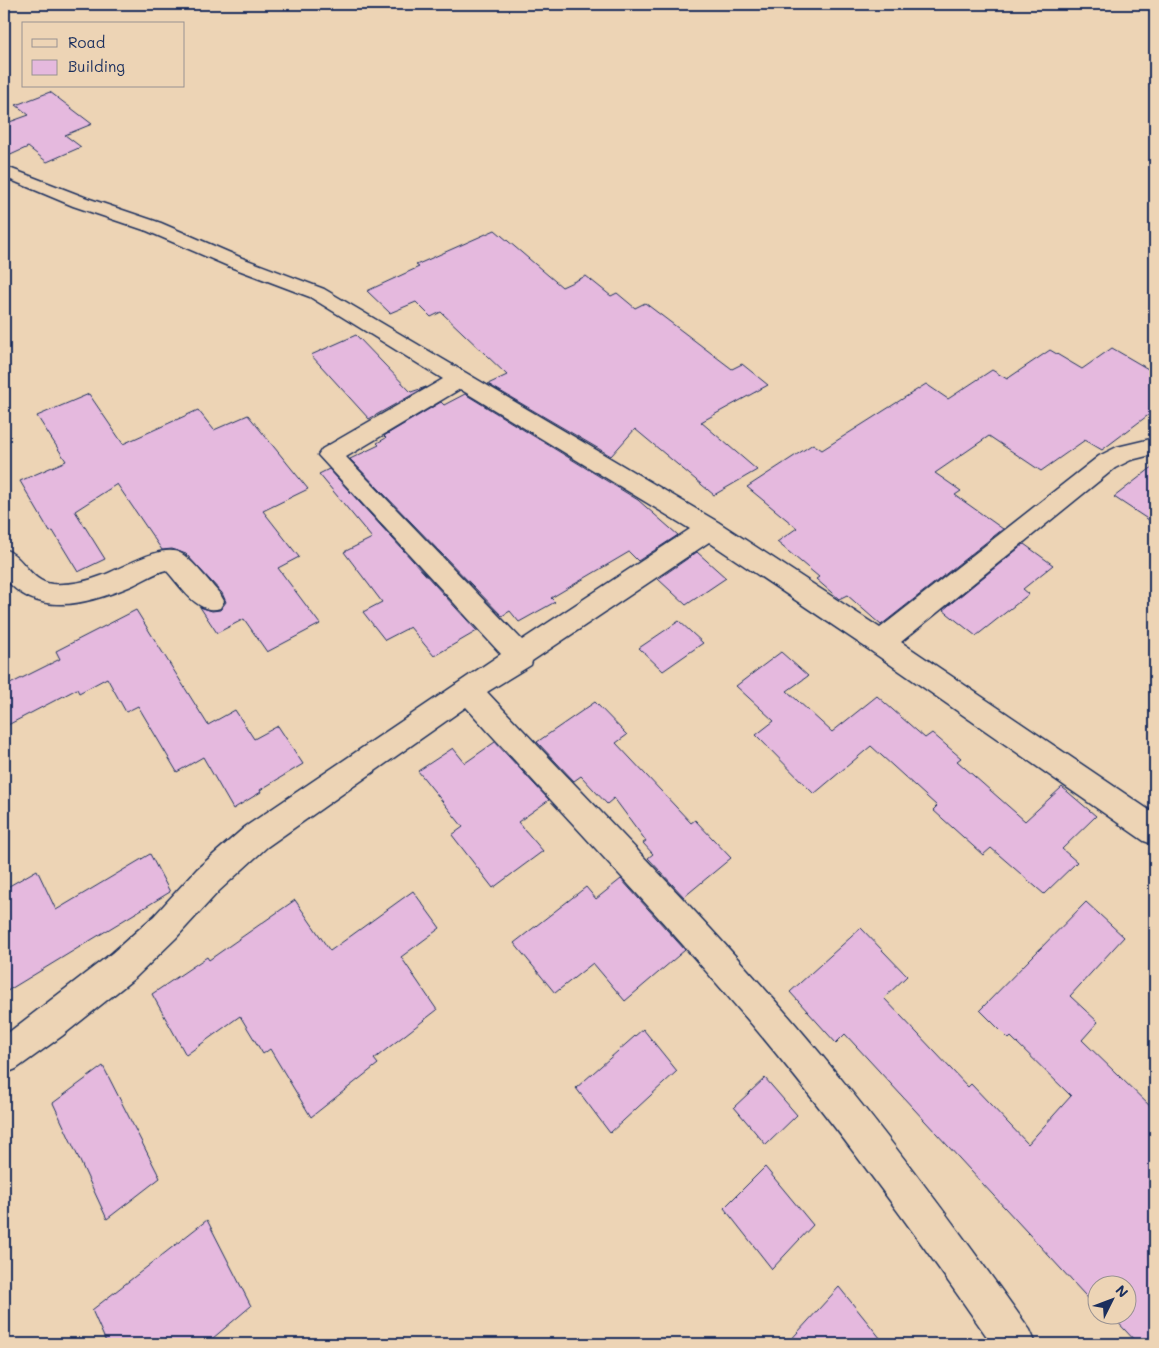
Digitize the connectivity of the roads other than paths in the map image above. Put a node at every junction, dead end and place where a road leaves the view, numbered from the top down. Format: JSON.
{"nodes":[{"id":1,"x":4,"y":171,"type":"edge"},
{"id":2,"x":460,"y":379,"type":"junction"},
{"id":3,"x":1151,"y":450,"type":"edge"},
{"id":4,"x":709,"y":529,"type":"junction"},
{"id":5,"x":4,"y":559,"type":"edge"},
{"id":6,"x":211,"y":601,"type":"dead end"},
{"id":7,"x":881,"y":643,"type":"junction"},
{"id":8,"x":522,"y":657,"type":"junction"},
{"id":9,"x":468,"y":690,"type":"junction"},
{"id":10,"x":1155,"y":831,"type":"edge"},
{"id":11,"x":4,"y":1057,"type":"edge"},
{"id":12,"x":1016,"y":1344,"type":"edge"}],
"edges":[{"from":1,"to":2,"type":"street"},
{"from":2,"to":4,"type":"street"},
{"from":2,"to":8,"type":"street"},
{"from":3,"to":7,"type":"street"},
{"from":4,"to":7,"type":"street"},
{"from":4,"to":8,"type":"street"},
{"from":5,"to":6,"type":"street"},
{"from":7,"to":10,"type":"street"},
{"from":8,"to":9,"type":"street"},
{"from":9,"to":11,"type":"street"},
{"from":9,"to":12,"type":"street"}]}
